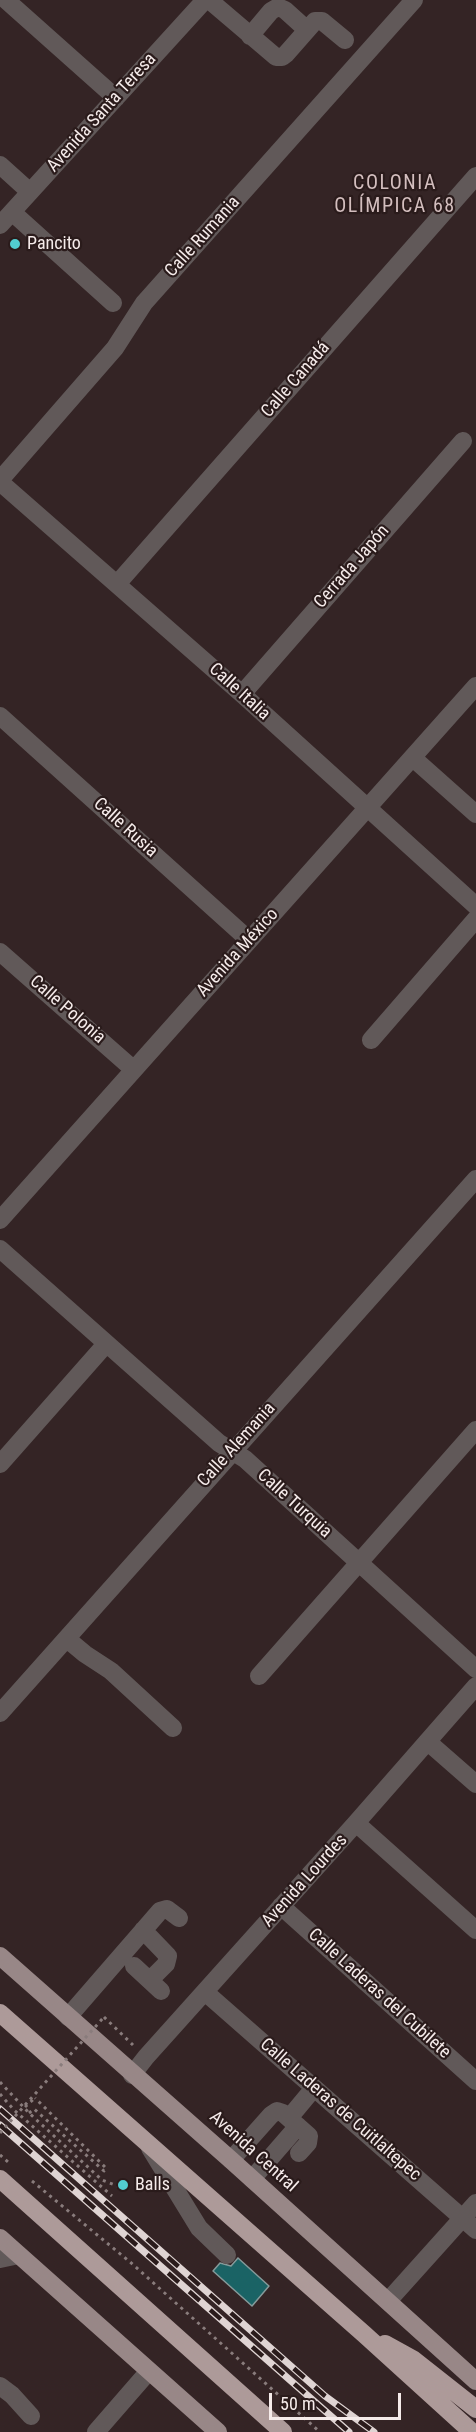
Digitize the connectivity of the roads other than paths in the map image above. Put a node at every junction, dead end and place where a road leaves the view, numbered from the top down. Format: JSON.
{"nodes":[{"id":1,"x":6,"y":0,"type":"edge"},
{"id":2,"x":204,"y":0,"type":"edge"},
{"id":3,"x":414,"y":0,"type":"edge"},
{"id":4,"x":306,"y":29,"type":"junction"},
{"id":5,"x":250,"y":36,"type":"junction"},
{"id":6,"x":345,"y":40,"type":"dead end"},
{"id":7,"x":116,"y":98,"type":"junction"},
{"id":8,"x":0,"y":165,"type":"edge"},
{"id":9,"x":476,"y":176,"type":"edge"},
{"id":10,"x":30,"y":192,"type":"junction"},
{"id":11,"x":6,"y":219,"type":"edge"},
{"id":12,"x":113,"y":303,"type":"dead end"},
{"id":13,"x":463,"y":441,"type":"dead end"},
{"id":14,"x":0,"y":481,"type":"edge"},
{"id":15,"x":117,"y":584,"type":"junction"},
{"id":16,"x":476,"y":686,"type":"edge"},
{"id":17,"x":242,"y":694,"type":"junction"},
{"id":18,"x":0,"y":716,"type":"edge"},
{"id":19,"x":413,"y":758,"type":"junction"},
{"id":20,"x":368,"y":809,"type":"junction"},
{"id":21,"x":476,"y":814,"type":"edge"},
{"id":22,"x":476,"y":906,"type":"edge"},
{"id":23,"x":476,"y":919,"type":"edge"},
{"id":24,"x":249,"y":940,"type":"junction"},
{"id":25,"x":0,"y":952,"type":"edge"},
{"id":26,"x":371,"y":1040,"type":"dead end"},
{"id":27,"x":133,"y":1069,"type":"junction"},
{"id":28,"x":476,"y":1179,"type":"edge"},
{"id":29,"x":7,"y":1199,"type":"edge"},
{"id":30,"x":0,"y":1220,"type":"edge"},
{"id":31,"x":0,"y":1249,"type":"edge"},
{"id":32,"x":106,"y":1344,"type":"junction"},
{"id":33,"x":476,"y":1430,"type":"edge"},
{"id":34,"x":232,"y":1450,"type":"junction"},
{"id":35,"x":0,"y":1464,"type":"edge"},
{"id":36,"x":360,"y":1563,"type":"junction"},
{"id":37,"x":67,"y":1639,"type":"junction"},
{"id":38,"x":476,"y":1669,"type":"edge"},
{"id":39,"x":259,"y":1677,"type":"dead end"},
{"id":40,"x":476,"y":1686,"type":"edge"},
{"id":41,"x":0,"y":1713,"type":"edge"},
{"id":42,"x":173,"y":1728,"type":"dead end"},
{"id":43,"x":428,"y":1742,"type":"junction"},
{"id":44,"x":476,"y":1784,"type":"edge"},
{"id":45,"x":356,"y":1823,"type":"junction"},
{"id":46,"x":281,"y":1906,"type":"junction"},
{"id":47,"x":179,"y":1918,"type":"dead end"},
{"id":48,"x":143,"y":1930,"type":"junction"},
{"id":49,"x":476,"y":1930,"type":"edge"},
{"id":50,"x":0,"y":1956,"type":"edge"},
{"id":51,"x":134,"y":1966,"type":"dead end"},
{"id":52,"x":205,"y":1992,"type":"junction"},
{"id":53,"x":0,"y":2013,"type":"edge"},
{"id":54,"x":68,"y":2017,"type":"junction"},
{"id":55,"x":132,"y":2075,"type":"junction"},
{"id":56,"x":476,"y":2081,"type":"edge"},
{"id":57,"x":314,"y":2088,"type":"junction"},
{"id":58,"x":293,"y":2122,"type":"junction"},
{"id":59,"x":252,"y":2137,"type":"junction"},
{"id":60,"x":146,"y":2142,"type":"junction"},
{"id":61,"x":299,"y":2153,"type":"dead end"},
{"id":62,"x":273,"y":2156,"type":"junction"},
{"id":63,"x":231,"y":2160,"type":"junction"},
{"id":64,"x":0,"y":2179,"type":"edge"},
{"id":65,"x":252,"y":2179,"type":"junction"},
{"id":66,"x":476,"y":2203,"type":"edge"},
{"id":67,"x":469,"y":2224,"type":"edge"},
{"id":68,"x":0,"y":2238,"type":"edge"},
{"id":69,"x":20,"y":2255,"type":"junction"},
{"id":70,"x":227,"y":2255,"type":"dead end"},
{"id":71,"x":0,"y":2259,"type":"edge"},
{"id":72,"x":388,"y":2301,"type":"junction"},
{"id":73,"x":364,"y":2334,"type":"junction"},
{"id":74,"x":149,"y":2371,"type":"junction"},
{"id":75,"x":222,"y":2379,"type":"junction"},
{"id":76,"x":476,"y":2382,"type":"edge"},
{"id":77,"x":0,"y":2386,"type":"edge"},
{"id":78,"x":476,"y":2409,"type":"edge"},
{"id":79,"x":31,"y":2416,"type":"dead end"},
{"id":80,"x":96,"y":2432,"type":"edge"},
{"id":81,"x":218,"y":2432,"type":"edge"},
{"id":82,"x":264,"y":2432,"type":"edge"},
{"id":83,"x":283,"y":2432,"type":"edge"},
{"id":84,"x":472,"y":2432,"type":"edge"}],
"edges":[{"from":1,"to":7,"type":"street"},
{"from":2,"to":5,"type":"street"},
{"from":2,"to":7,"type":"street","name":"Avenida Santa Teresa"},
{"from":3,"to":14,"type":"street","name":"Calle Rumania"},
{"from":4,"to":5,"type":"street"},
{"from":4,"to":5,"type":"street"},
{"from":4,"to":6,"type":"street"},
{"from":7,"to":10,"type":"street","name":"Avenida Santa Teresa"},
{"from":8,"to":10,"type":"street"},
{"from":9,"to":15,"type":"street","name":"Calle Canadá"},
{"from":10,"to":11,"type":"street","name":"Avenida Santa Teresa"},
{"from":11,"to":12,"type":"street"},
{"from":13,"to":17,"type":"street","name":"Cerrada Japón"},
{"from":14,"to":15,"type":"street","name":"Calle Italia"},
{"from":15,"to":17,"type":"street","name":"Calle Italia"},
{"from":16,"to":19,"type":"street","name":"Avenida México"},
{"from":17,"to":20,"type":"street","name":"Calle Italia"},
{"from":18,"to":24,"type":"street","name":"Calle Rusia"},
{"from":19,"to":20,"type":"street","name":"Avenida México"},
{"from":19,"to":21,"type":"street"},
{"from":20,"to":22,"type":"street","name":"Calle Italia"},
{"from":20,"to":24,"type":"street","name":"Avenida México"},
{"from":23,"to":26,"type":"street"},
{"from":24,"to":27,"type":"street","name":"Avenida México"},
{"from":25,"to":27,"type":"street","name":"Calle Polonia"},
{"from":27,"to":29,"type":"street","name":"Avenida México"},
{"from":28,"to":34,"type":"street","name":"Calle Alemania"},
{"from":29,"to":30,"type":"street","name":"Avenida México"},
{"from":31,"to":32,"type":"street","name":"Calle Turquia"},
{"from":32,"to":34,"type":"street","name":"Calle Turquia"},
{"from":32,"to":35,"type":"street"},
{"from":33,"to":36,"type":"street"},
{"from":34,"to":36,"type":"street","name":"Calle Turquia"},
{"from":34,"to":37,"type":"street","name":"Calle Alemania"},
{"from":36,"to":38,"type":"street","name":"Calle Turquia"},
{"from":36,"to":39,"type":"street"},
{"from":37,"to":41,"type":"street","name":"Calle Alemania"},
{"from":37,"to":42,"type":"street"},
{"from":40,"to":43,"type":"street","name":"Avenida Lourdes"},
{"from":43,"to":44,"type":"street"},
{"from":43,"to":45,"type":"street","name":"Avenida Lourdes"},
{"from":45,"to":46,"type":"street","name":"Avenida Lourdes"},
{"from":45,"to":49,"type":"street"},
{"from":46,"to":52,"type":"street","name":"Avenida Lourdes"},
{"from":46,"to":56,"type":"street","name":"Calle Laderas del Cubilete"},
{"from":47,"to":48,"type":"street"},
{"from":48,"to":51,"type":"street"},
{"from":48,"to":54,"type":"street"},
{"from":50,"to":54,"type":"main road","name":"Avenida Central"},
{"from":52,"to":55,"type":"street","name":"Avenida Lourdes"},
{"from":52,"to":57,"type":"street","name":"Calle Laderas de Cuitlaltepec"},
{"from":53,"to":60,"type":"highway"},
{"from":54,"to":55,"type":"main road","name":"Avenida Central"},
{"from":55,"to":63,"type":"main road","name":"Avenida Central"},
{"from":57,"to":58,"type":"street"},
{"from":57,"to":67,"type":"street","name":"Calle Laderas de Cuitlaltepec"},
{"from":58,"to":59,"type":"street"},
{"from":58,"to":61,"type":"street"},
{"from":58,"to":62,"type":"street"},
{"from":59,"to":62,"type":"street"},
{"from":59,"to":63,"type":"street"},
{"from":60,"to":70,"type":"street"},
{"from":60,"to":73,"type":"highway"},
{"from":62,"to":65,"type":"street"},
{"from":63,"to":65,"type":"main road","name":"Avenida Central"},
{"from":64,"to":75,"type":"highway"},
{"from":65,"to":72,"type":"main road","name":"Avenida Central"},
{"from":66,"to":67,"type":"street"},
{"from":67,"to":72,"type":"street"},
{"from":68,"to":69,"type":"main road"},
{"from":69,"to":71,"type":"street"},
{"from":69,"to":74,"type":"main road"},
{"from":72,"to":76,"type":"main road","name":"Avenida Central"},
{"from":73,"to":78,"type":"highway"},
{"from":73,"to":84,"type":"highway"},
{"from":74,"to":80,"type":"street"},
{"from":74,"to":81,"type":"main road"},
{"from":75,"to":82,"type":"highway"},
{"from":75,"to":83,"type":"highway"},
{"from":77,"to":79,"type":"street"}]}
